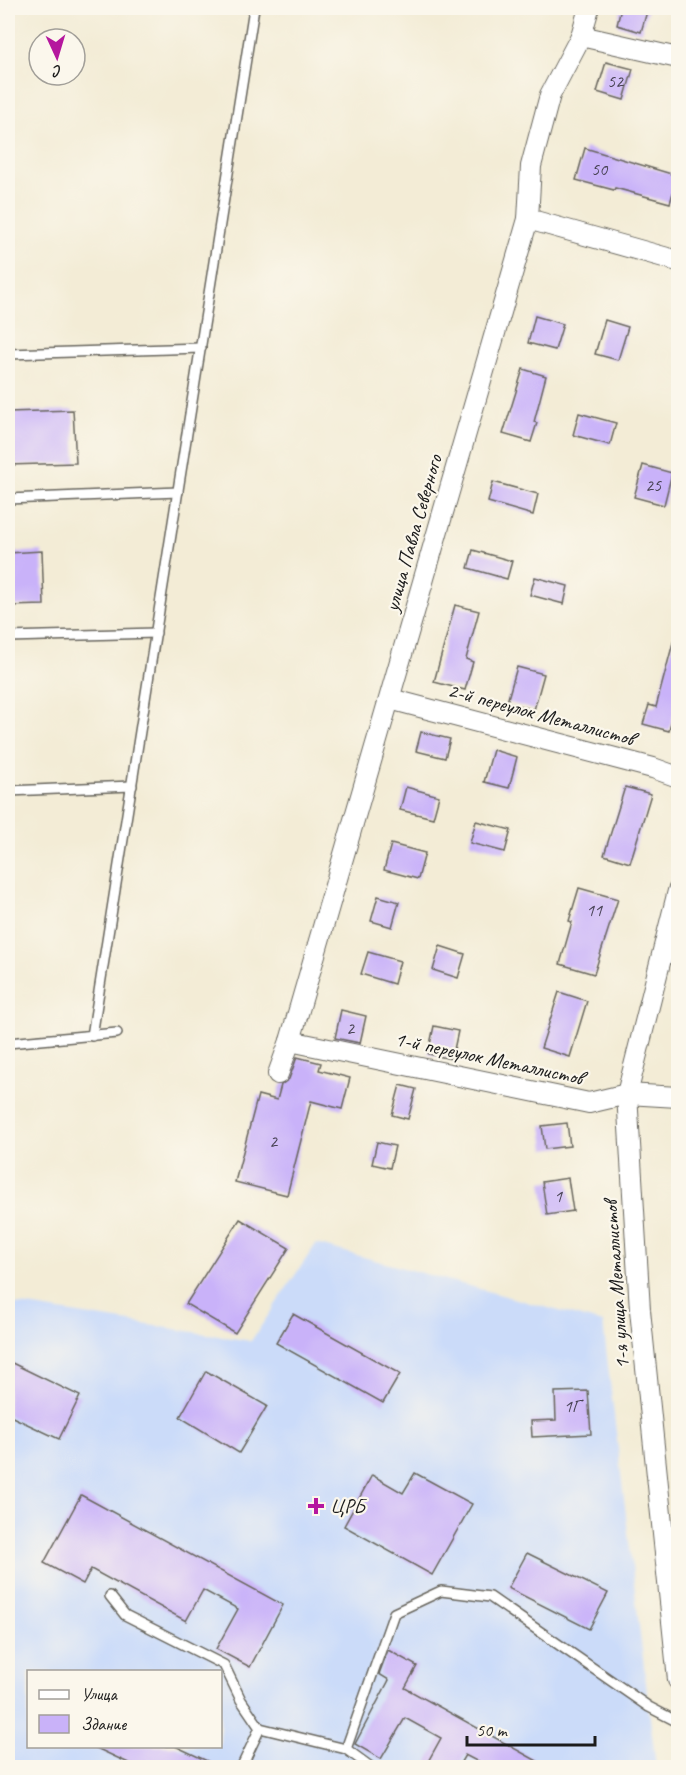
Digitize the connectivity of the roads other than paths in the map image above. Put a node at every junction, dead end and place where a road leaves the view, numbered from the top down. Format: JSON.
{"nodes":[{"id":1,"x":254,"y":8,"type":"edge"},
{"id":2,"x":589,"y":8,"type":"edge"},
{"id":3,"x":581,"y":36,"type":"junction"},
{"id":4,"x":678,"y":58,"type":"edge"},
{"id":5,"x":528,"y":219,"type":"junction"},
{"id":6,"x":678,"y":261,"type":"edge"},
{"id":7,"x":201,"y":348,"type":"junction"},
{"id":8,"x":8,"y":354,"type":"edge"},
{"id":9,"x":178,"y":492,"type":"junction"},
{"id":10,"x":8,"y":500,"type":"edge"},
{"id":11,"x":156,"y":633,"type":"junction"},
{"id":12,"x":8,"y":637,"type":"edge"},
{"id":13,"x":390,"y":699,"type":"junction"},
{"id":14,"x":678,"y":777,"type":"edge"},
{"id":15,"x":132,"y":786,"type":"junction"},
{"id":16,"x":8,"y":792,"type":"edge"},
{"id":17,"x":678,"y":891,"type":"edge"},
{"id":18,"x":117,"y":1033,"type":"dead end"},
{"id":19,"x":92,"y":1036,"type":"junction"},
{"id":20,"x":290,"y":1041,"type":"junction"},
{"id":21,"x":8,"y":1043,"type":"edge"},
{"id":22,"x":278,"y":1074,"type":"dead end"},
{"id":23,"x":627,"y":1094,"type":"junction"},
{"id":24,"x":678,"y":1097,"type":"edge"},
{"id":25,"x":110,"y":1596,"type":"dead end"},
{"id":26,"x":678,"y":1680,"type":"edge"},
{"id":27,"x":678,"y":1722,"type":"edge"},
{"id":28,"x":260,"y":1728,"type":"junction"},
{"id":29,"x":346,"y":1749,"type":"junction"},
{"id":30,"x":241,"y":1767,"type":"edge"},
{"id":31,"x":372,"y":1767,"type":"edge"}],
"edges":[{"from":1,"to":7,"type":"lane"},
{"from":2,"to":3,"type":"street","name":"улица Павла Северного"},
{"from":3,"to":4,"type":"street"},
{"from":3,"to":5,"type":"street","name":"улица Павла Северного"},
{"from":5,"to":6,"type":"street"},
{"from":5,"to":13,"type":"street","name":"улица Павла Северного"},
{"from":7,"to":8,"type":"lane"},
{"from":7,"to":9,"type":"lane"},
{"from":9,"to":10,"type":"lane"},
{"from":9,"to":11,"type":"lane"},
{"from":11,"to":12,"type":"lane"},
{"from":11,"to":15,"type":"lane"},
{"from":13,"to":14,"type":"street","name":"2-й переулок Металлистов"},
{"from":13,"to":20,"type":"street","name":"улица Павла Северного"},
{"from":15,"to":16,"type":"lane"},
{"from":15,"to":19,"type":"lane"},
{"from":17,"to":23,"type":"street","name":"1-я улица Металлистов"},
{"from":18,"to":19,"type":"lane"},
{"from":19,"to":21,"type":"lane"},
{"from":20,"to":22,"type":"street","name":"улица Павла Северного"},
{"from":20,"to":23,"type":"street","name":"1-й переулок Металлистов"},
{"from":23,"to":24,"type":"street","name":"1-й переулок Металлистов"},
{"from":23,"to":26,"type":"street","name":"1-я улица Металлистов"},
{"from":25,"to":28,"type":"lane"},
{"from":27,"to":29,"type":"lane"},
{"from":28,"to":29,"type":"lane"},
{"from":28,"to":30,"type":"lane"},
{"from":29,"to":31,"type":"lane"}]}
